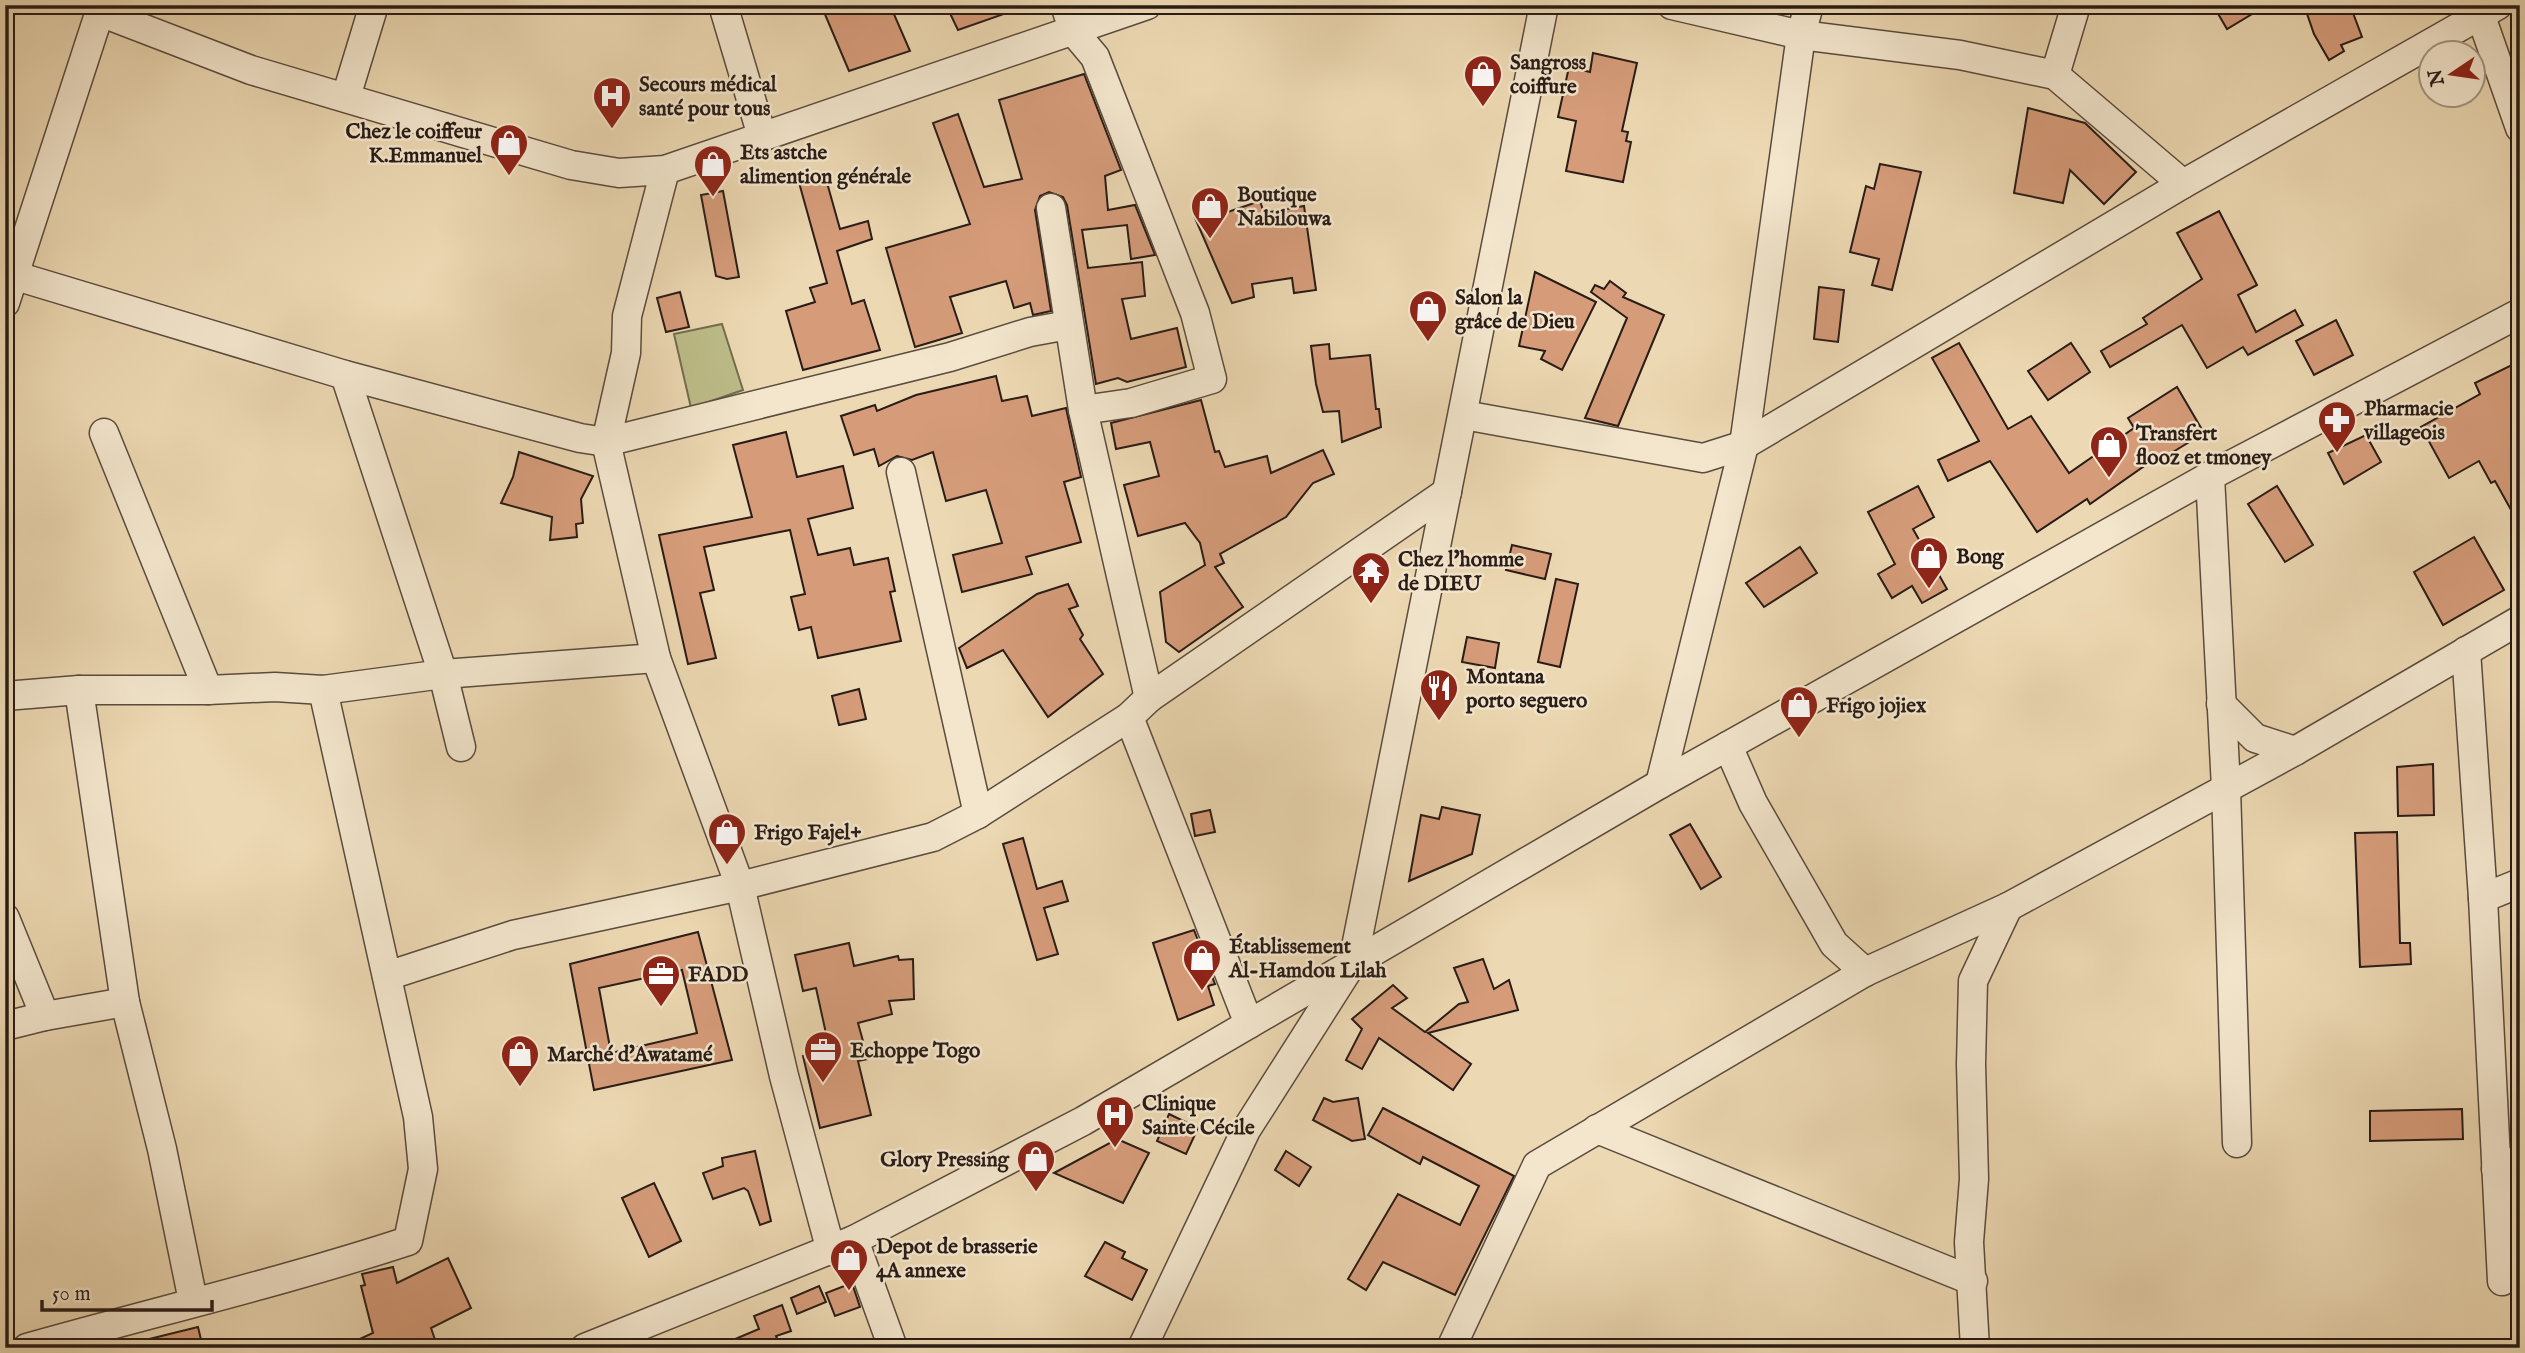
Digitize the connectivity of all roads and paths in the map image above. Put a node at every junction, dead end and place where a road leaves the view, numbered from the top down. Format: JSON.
{"nodes":[{"id":1,"x":374,"y":5,"type":"edge"},
{"id":2,"x":723,"y":5,"type":"edge"},
{"id":3,"x":1065,"y":5,"type":"edge"},
{"id":4,"x":1147,"y":5,"type":"edge"},
{"id":5,"x":1545,"y":5,"type":"edge"},
{"id":6,"x":1672,"y":5,"type":"edge"},
{"id":7,"x":1809,"y":5,"type":"edge"},
{"id":8,"x":2076,"y":5,"type":"edge"},
{"id":9,"x":101,"y":9,"type":"edge"},
{"id":10,"x":2485,"y":9,"type":"edge"},
{"id":11,"x":1074,"y":32,"type":"junction"},
{"id":12,"x":1801,"y":35,"type":"junction"},
{"id":13,"x":2055,"y":75,"type":"junction"},
{"id":14,"x":346,"y":97,"type":"junction"},
{"id":15,"x":2520,"y":128,"type":"edge"},
{"id":16,"x":762,"y":136,"type":"junction"},
{"id":17,"x":665,"y":170,"type":"junction"},
{"id":18,"x":2183,"y":184,"type":"junction"},
{"id":19,"x":1051,"y":208,"type":"dead end"},
{"id":20,"x":16,"y":276,"type":"junction"},
{"id":21,"x":5,"y":303,"type":"edge"},
{"id":22,"x":2520,"y":313,"type":"edge"},
{"id":23,"x":1068,"y":325,"type":"junction"},
{"id":24,"x":345,"y":375,"type":"junction"},
{"id":25,"x":1083,"y":410,"type":"junction"},
{"id":26,"x":1464,"y":415,"type":"junction"},
{"id":27,"x":104,"y":433,"type":"dead end"},
{"id":28,"x":607,"y":442,"type":"junction"},
{"id":29,"x":1744,"y":445,"type":"junction"},
{"id":30,"x":901,"y":472,"type":"dead end"},
{"id":31,"x":2210,"y":476,"type":"junction"},
{"id":32,"x":1447,"y":492,"type":"junction"},
{"id":33,"x":2520,"y":621,"type":"edge"},
{"id":34,"x":2466,"y":651,"type":"junction"},
{"id":35,"x":656,"y":658,"type":"junction"},
{"id":36,"x":443,"y":674,"type":"junction"},
{"id":37,"x":79,"y":690,"type":"junction"},
{"id":38,"x":208,"y":690,"type":"junction"},
{"id":39,"x":323,"y":690,"type":"junction"},
{"id":40,"x":5,"y":696,"type":"edge"},
{"id":41,"x":2221,"y":704,"type":"junction"},
{"id":42,"x":1139,"y":708,"type":"junction"},
{"id":43,"x":1728,"y":746,"type":"junction"},
{"id":44,"x":461,"y":747,"type":"dead end"},
{"id":45,"x":2295,"y":751,"type":"junction"},
{"id":46,"x":1660,"y":784,"type":"junction"},
{"id":47,"x":2226,"y":788,"type":"junction"},
{"id":48,"x":978,"y":814,"type":"junction"},
{"id":49,"x":2520,"y":883,"type":"edge"},
{"id":50,"x":740,"y":886,"type":"junction"},
{"id":51,"x":2483,"y":898,"type":"junction"},
{"id":52,"x":2008,"y":907,"type":"junction"},
{"id":53,"x":5,"y":918,"type":"edge"},
{"id":54,"x":1353,"y":962,"type":"junction"},
{"id":55,"x":1865,"y":972,"type":"junction"},
{"id":56,"x":387,"y":976,"type":"junction"},
{"id":57,"x":125,"y":1002,"type":"junction"},
{"id":58,"x":45,"y":1016,"type":"junction"},
{"id":59,"x":1249,"y":1024,"type":"junction"},
{"id":60,"x":5,"y":1026,"type":"edge"},
{"id":61,"x":1597,"y":1129,"type":"junction"},
{"id":62,"x":2237,"y":1143,"type":"dead end"},
{"id":63,"x":2508,"y":1164,"type":"edge"},
{"id":64,"x":843,"y":1246,"type":"junction"},
{"id":65,"x":1973,"y":1280,"type":"junction"},
{"id":66,"x":2502,"y":1281,"type":"dead end"},
{"id":67,"x":192,"y":1301,"type":"junction"},
{"id":68,"x":27,"y":1348,"type":"edge"},
{"id":69,"x":585,"y":1348,"type":"edge"},
{"id":70,"x":893,"y":1348,"type":"edge"},
{"id":71,"x":1142,"y":1348,"type":"edge"},
{"id":72,"x":1451,"y":1348,"type":"edge"},
{"id":73,"x":1975,"y":1348,"type":"edge"}],
"edges":[{"from":1,"to":14,"type":"street"},
{"from":2,"to":16,"type":"street"},
{"from":3,"to":11,"type":"street"},
{"from":4,"to":11,"type":"street"},
{"from":5,"to":26,"type":"street"},
{"from":6,"to":12,"type":"street"},
{"from":7,"to":12,"type":"street"},
{"from":8,"to":13,"type":"street"},
{"from":9,"to":14,"type":"street"},
{"from":9,"to":20,"type":"street"},
{"from":10,"to":15,"type":"street"},
{"from":10,"to":18,"type":"street"},
{"from":11,"to":16,"type":"street"},
{"from":11,"to":25,"type":"street"},
{"from":12,"to":13,"type":"street"},
{"from":12,"to":29,"type":"street"},
{"from":13,"to":18,"type":"street"},
{"from":14,"to":17,"type":"street"},
{"from":16,"to":17,"type":"street"},
{"from":17,"to":28,"type":"street"},
{"from":18,"to":29,"type":"street"},
{"from":19,"to":23,"type":"street"},
{"from":20,"to":21,"type":"street"},
{"from":20,"to":24,"type":"street"},
{"from":22,"to":31,"type":"street"},
{"from":23,"to":25,"type":"street"},
{"from":23,"to":28,"type":"street"},
{"from":24,"to":28,"type":"street"},
{"from":24,"to":36,"type":"street"},
{"from":25,"to":42,"type":"street"},
{"from":26,"to":29,"type":"street"},
{"from":26,"to":32,"type":"street"},
{"from":27,"to":38,"type":"street"},
{"from":28,"to":35,"type":"street"},
{"from":29,"to":46,"type":"street"},
{"from":30,"to":48,"type":"street"},
{"from":31,"to":41,"type":"street"},
{"from":31,"to":43,"type":"street"},
{"from":32,"to":42,"type":"street"},
{"from":32,"to":54,"type":"street"},
{"from":33,"to":34,"type":"street"},
{"from":34,"to":45,"type":"street"},
{"from":34,"to":51,"type":"street"},
{"from":35,"to":36,"type":"street"},
{"from":35,"to":50,"type":"street"},
{"from":36,"to":39,"type":"street"},
{"from":36,"to":44,"type":"street"},
{"from":37,"to":38,"type":"street"},
{"from":37,"to":40,"type":"street"},
{"from":37,"to":57,"type":"street"},
{"from":38,"to":39,"type":"street"},
{"from":39,"to":56,"type":"street"},
{"from":41,"to":45,"type":"street"},
{"from":41,"to":47,"type":"street"},
{"from":42,"to":48,"type":"street"},
{"from":42,"to":59,"type":"street"},
{"from":43,"to":46,"type":"street"},
{"from":43,"to":55,"type":"street"},
{"from":45,"to":47,"type":"street"},
{"from":46,"to":54,"type":"street"},
{"from":47,"to":52,"type":"street"},
{"from":47,"to":62,"type":"street"},
{"from":48,"to":50,"type":"street"},
{"from":49,"to":51,"type":"street"},
{"from":50,"to":56,"type":"street"},
{"from":50,"to":64,"type":"street"},
{"from":51,"to":63,"type":"street"},
{"from":52,"to":55,"type":"street"},
{"from":52,"to":65,"type":"street"},
{"from":53,"to":58,"type":"street"},
{"from":54,"to":59,"type":"street"},
{"from":54,"to":71,"type":"street"},
{"from":55,"to":61,"type":"street"},
{"from":56,"to":67,"type":"street"},
{"from":57,"to":58,"type":"street"},
{"from":57,"to":67,"type":"street"},
{"from":58,"to":60,"type":"street"},
{"from":59,"to":64,"type":"street"},
{"from":61,"to":65,"type":"street"},
{"from":61,"to":72,"type":"street"},
{"from":63,"to":66,"type":"street"},
{"from":64,"to":69,"type":"street"},
{"from":64,"to":70,"type":"street"},
{"from":65,"to":73,"type":"street"},
{"from":67,"to":68,"type":"street"}]}
